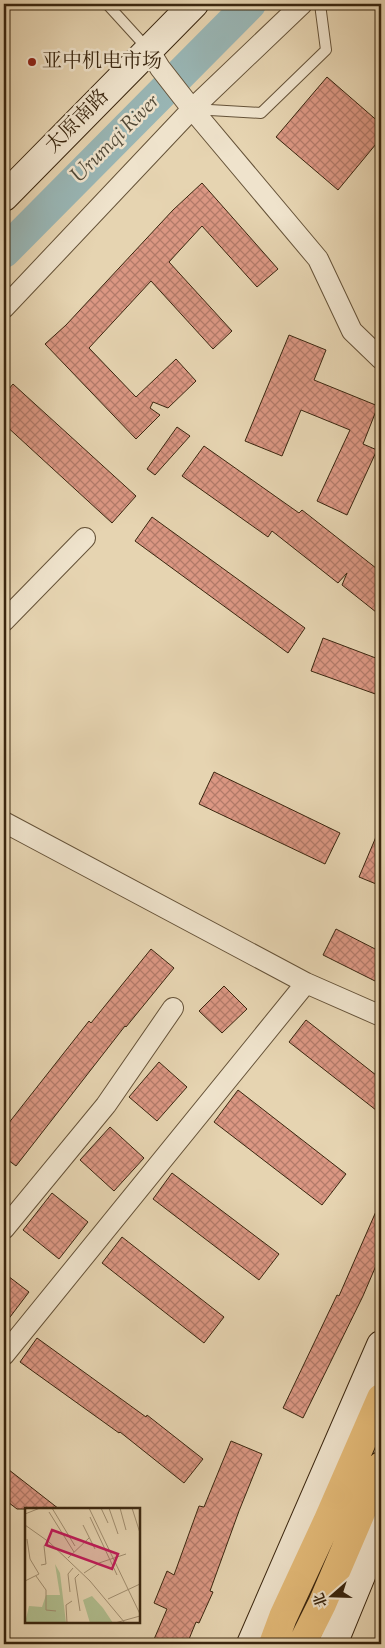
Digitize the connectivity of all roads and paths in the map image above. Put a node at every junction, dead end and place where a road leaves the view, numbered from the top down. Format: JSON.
{"nodes":[{"id":1,"x":107,"y":4,"type":"edge"},
{"id":2,"x":172,"y":4,"type":"edge"},
{"id":3,"x":194,"y":4,"type":"edge"},
{"id":4,"x":302,"y":4,"type":"edge"},
{"id":5,"x":320,"y":4,"type":"edge"},
{"id":6,"x":149,"y":52,"type":"junction"},
{"id":7,"x":189,"y":104,"type":"junction"},
{"id":8,"x":4,"y":175,"type":"edge"},
{"id":9,"x":4,"y":197,"type":"edge"},
{"id":10,"x":4,"y":308,"type":"edge"},
{"id":11,"x":381,"y":359,"type":"edge"},
{"id":12,"x":85,"y":538,"type":"dead end"},
{"id":13,"x":4,"y":621,"type":"edge"},
{"id":14,"x":4,"y":822,"type":"edge"},
{"id":15,"x":306,"y":983,"type":"junction"},
{"id":16,"x":173,"y":1008,"type":"dead end"},
{"id":17,"x":381,"y":1016,"type":"edge"},
{"id":18,"x":4,"y":1229,"type":"edge"},
{"id":19,"x":381,"y":1345,"type":"edge"},
{"id":20,"x":4,"y":1354,"type":"edge"},
{"id":21,"x":381,"y":1398,"type":"edge"},
{"id":22,"x":381,"y":1466,"type":"edge"},
{"id":23,"x":327,"y":1522,"type":"junction"},
{"id":24,"x":381,"y":1527,"type":"edge"},
{"id":25,"x":322,"y":1604,"type":"junction"},
{"id":26,"x":250,"y":1644,"type":"edge"},
{"id":27,"x":255,"y":1644,"type":"edge"},
{"id":28,"x":273,"y":1644,"type":"edge"},
{"id":29,"x":302,"y":1644,"type":"edge"},
{"id":30,"x":313,"y":1644,"type":"edge"},
{"id":31,"x":333,"y":1644,"type":"edge"}],
"edges":[{"from":1,"to":6,"type":"lane"},
{"from":2,"to":6,"type":"main road"},
{"from":3,"to":6,"type":"main road","name":"太原南路"},
{"from":4,"to":7,"type":"street"},
{"from":5,"to":7,"type":"lane"},
{"from":6,"to":7,"type":"street"},
{"from":6,"to":8,"type":"main road"},
{"from":6,"to":9,"type":"main road","name":"太原南路"},
{"from":7,"to":10,"type":"street"},
{"from":7,"to":11,"type":"street"},
{"from":12,"to":13,"type":"street"},
{"from":14,"to":15,"type":"street"},
{"from":15,"to":17,"type":"street"},
{"from":15,"to":20,"type":"street"},
{"from":16,"to":18,"type":"street"},
{"from":19,"to":26,"type":"main road"},
{"from":21,"to":23,"type":"highway"},
{"from":22,"to":25,"type":"highway"},
{"from":23,"to":27,"type":"highway"},
{"from":23,"to":28,"type":"highway"},
{"from":24,"to":31,"type":"main road"},
{"from":25,"to":29,"type":"highway"},
{"from":25,"to":30,"type":"highway"}]}
